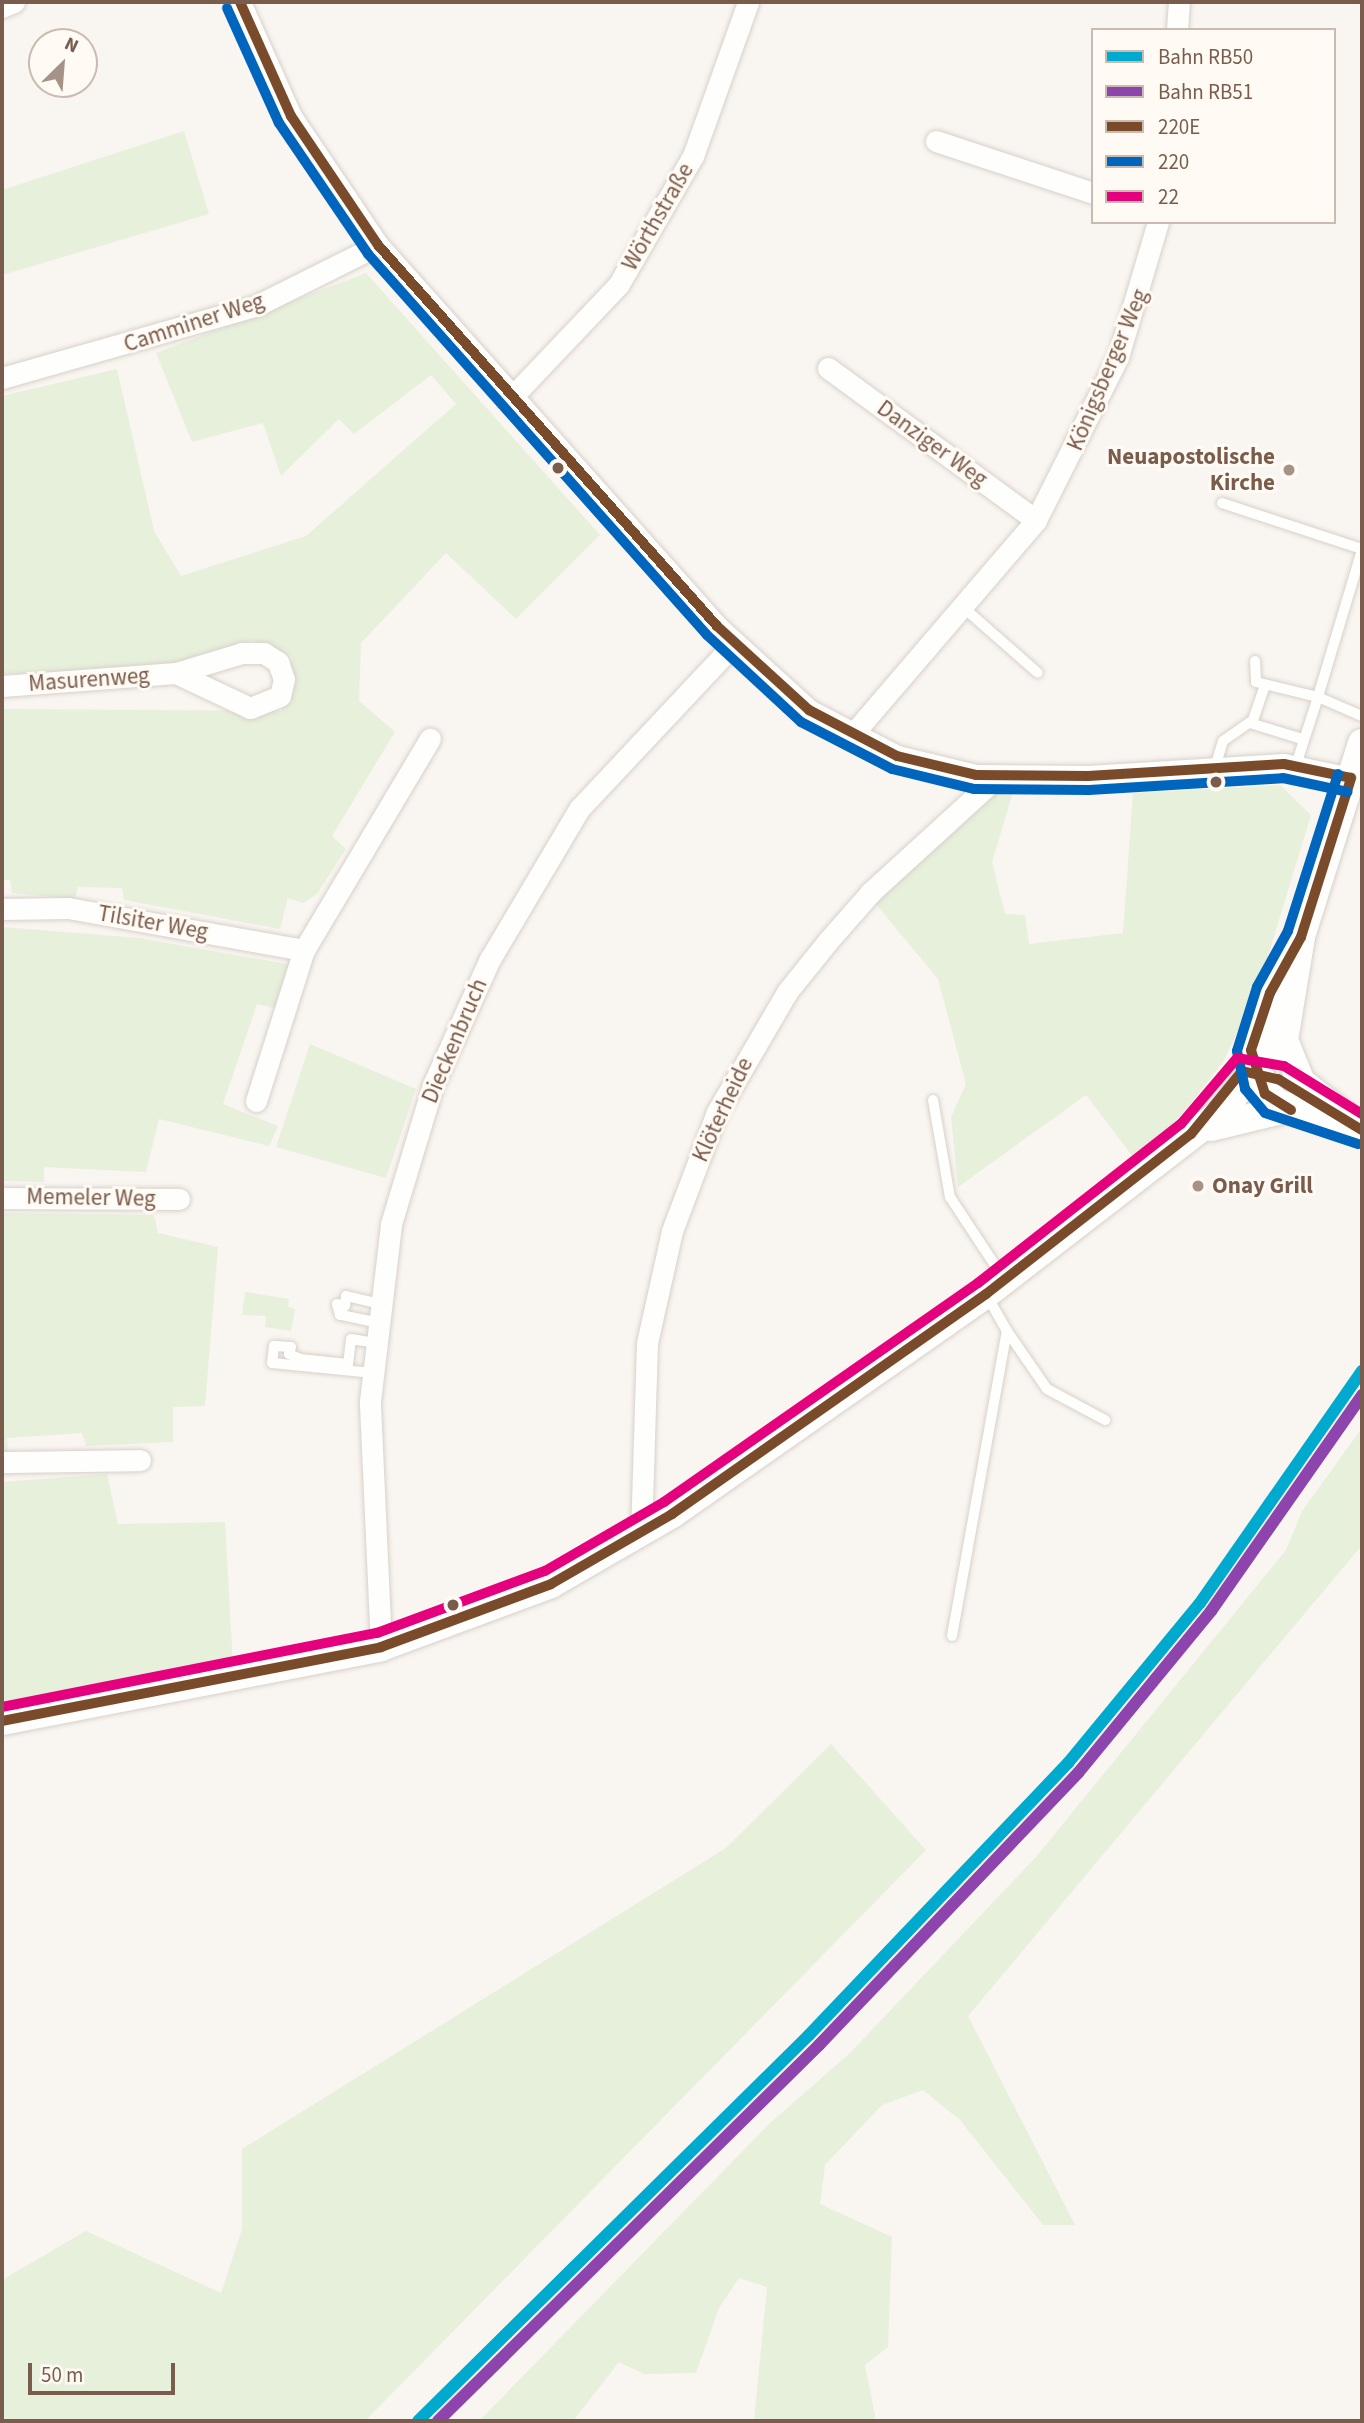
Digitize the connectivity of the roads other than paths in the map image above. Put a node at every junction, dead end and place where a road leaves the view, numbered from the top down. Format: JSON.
{"nodes":[{"id":1,"x":14,"y":2,"type":"edge"},
{"id":2,"x":240,"y":2,"type":"edge"},
{"id":3,"x":748,"y":2,"type":"edge"},
{"id":4,"x":1179,"y":2,"type":"edge"},
{"id":5,"x":2,"y":7,"type":"edge"},
{"id":6,"x":1177,"y":28,"type":"edge"},
{"id":7,"x":936,"y":141,"type":"dead end"},
{"id":8,"x":1091,"y":192,"type":"edge"},
{"id":9,"x":1157,"y":224,"type":"edge"},
{"id":10,"x":378,"y":245,"type":"junction"},
{"id":11,"x":828,"y":368,"type":"dead end"},
{"id":12,"x":2,"y":378,"type":"edge"},
{"id":13,"x":511,"y":398,"type":"junction"},
{"id":14,"x":1222,"y":503,"type":"dead end"},
{"id":15,"x":1037,"y":520,"type":"junction"},
{"id":16,"x":1362,"y":549,"type":"edge"},
{"id":17,"x":964,"y":608,"type":"junction"},
{"id":18,"x":735,"y":643,"type":"junction"},
{"id":19,"x":1255,"y":661,"type":"dead end"},
{"id":20,"x":176,"y":673,"type":"dead end"},
{"id":21,"x":1038,"y":673,"type":"dead end"},
{"id":22,"x":1265,"y":685,"type":"junction"},
{"id":23,"x":2,"y":687,"type":"edge"},
{"id":24,"x":1318,"y":697,"type":"junction"},
{"id":25,"x":1362,"y":716,"type":"edge"},
{"id":26,"x":1250,"y":723,"type":"junction"},
{"id":27,"x":852,"y":735,"type":"junction"},
{"id":28,"x":429,"y":739,"type":"dead end"},
{"id":29,"x":1302,"y":739,"type":"junction"},
{"id":30,"x":1362,"y":743,"type":"edge"},
{"id":31,"x":1296,"y":765,"type":"junction"},
{"id":32,"x":1215,"y":767,"type":"junction"},
{"id":33,"x":998,"y":776,"type":"junction"},
{"id":34,"x":1351,"y":778,"type":"junction"},
{"id":35,"x":2,"y":909,"type":"edge"},
{"id":36,"x":1301,"y":937,"type":"junction"},
{"id":37,"x":304,"y":950,"type":"junction"},
{"id":38,"x":1286,"y":1025,"type":"junction"},
{"id":39,"x":1246,"y":1066,"type":"junction"},
{"id":40,"x":1314,"y":1097,"type":"junction"},
{"id":41,"x":933,"y":1100,"type":"dead end"},
{"id":42,"x":256,"y":1101,"type":"dead end"},
{"id":43,"x":1286,"y":1109,"type":"junction"},
{"id":44,"x":1362,"y":1130,"type":"edge"},
{"id":45,"x":1191,"y":1133,"type":"junction"},
{"id":46,"x":2,"y":1198,"type":"edge"},
{"id":47,"x":180,"y":1199,"type":"dead end"},
{"id":48,"x":995,"y":1287,"type":"junction"},
{"id":49,"x":379,"y":1323,"type":"junction"},
{"id":50,"x":1007,"y":1331,"type":"junction"},
{"id":51,"x":373,"y":1373,"type":"junction"},
{"id":52,"x":1105,"y":1420,"type":"dead end"},
{"id":53,"x":140,"y":1460,"type":"dead end"},
{"id":54,"x":2,"y":1462,"type":"edge"},
{"id":55,"x":640,"y":1534,"type":"junction"},
{"id":56,"x":952,"y":1636,"type":"dead end"},
{"id":57,"x":381,"y":1647,"type":"junction"},
{"id":58,"x":2,"y":1721,"type":"edge"}],
"edges":[{"from":1,"to":5,"type":"street"},
{"from":2,"to":10,"type":"street"},
{"from":3,"to":13,"type":"street","name":"Wörthstraße"},
{"from":4,"to":6,"type":"street"},
{"from":7,"to":8,"type":"street"},
{"from":9,"to":15,"type":"street","name":"Königsberger Weg"},
{"from":10,"to":12,"type":"street","name":"Camminer Weg"},
{"from":10,"to":13,"type":"street"},
{"from":11,"to":15,"type":"street","name":"Danziger Weg"},
{"from":13,"to":18,"type":"street"},
{"from":14,"to":16,"type":"lane"},
{"from":15,"to":17,"type":"street","name":"Königsberger Weg"},
{"from":16,"to":24,"type":"lane"},
{"from":17,"to":21,"type":"lane"},
{"from":17,"to":27,"type":"street","name":"Königsberger Weg"},
{"from":18,"to":27,"type":"street"},
{"from":18,"to":49,"type":"street","name":"Dieckenbruch"},
{"from":19,"to":22,"type":"lane"},
{"from":20,"to":23,"type":"street","name":"Masurenweg"},
{"from":22,"to":24,"type":"lane"},
{"from":22,"to":26,"type":"lane"},
{"from":24,"to":25,"type":"lane"},
{"from":24,"to":29,"type":"lane"},
{"from":26,"to":29,"type":"lane"},
{"from":26,"to":32,"type":"lane"},
{"from":27,"to":33,"type":"street"},
{"from":28,"to":37,"type":"street"},
{"from":29,"to":31,"type":"lane"},
{"from":30,"to":34,"type":"street"},
{"from":31,"to":32,"type":"street"},
{"from":31,"to":34,"type":"street"},
{"from":32,"to":33,"type":"street"},
{"from":33,"to":55,"type":"street","name":"Klöterheide"},
{"from":34,"to":36,"type":"street"},
{"from":35,"to":37,"type":"street","name":"Tilsiter Weg"},
{"from":36,"to":38,"type":"street"},
{"from":36,"to":39,"type":"street"},
{"from":37,"to":42,"type":"street"},
{"from":38,"to":39,"type":"street"},
{"from":38,"to":40,"type":"street"},
{"from":39,"to":40,"type":"street"},
{"from":39,"to":43,"type":"street"},
{"from":39,"to":45,"type":"street"},
{"from":40,"to":44,"type":"street"},
{"from":41,"to":48,"type":"lane"},
{"from":43,"to":44,"type":"street"},
{"from":43,"to":45,"type":"street"},
{"from":45,"to":48,"type":"street"},
{"from":46,"to":47,"type":"street","name":"Memeler Weg"},
{"from":48,"to":50,"type":"lane"},
{"from":48,"to":55,"type":"street"},
{"from":49,"to":51,"type":"street","name":"Dieckenbruch"},
{"from":49,"to":51,"type":"lane"},
{"from":50,"to":52,"type":"lane"},
{"from":50,"to":56,"type":"lane"},
{"from":51,"to":57,"type":"street","name":"Dieckenbruch"},
{"from":53,"to":54,"type":"street"},
{"from":55,"to":57,"type":"street"},
{"from":57,"to":58,"type":"street"}]}
